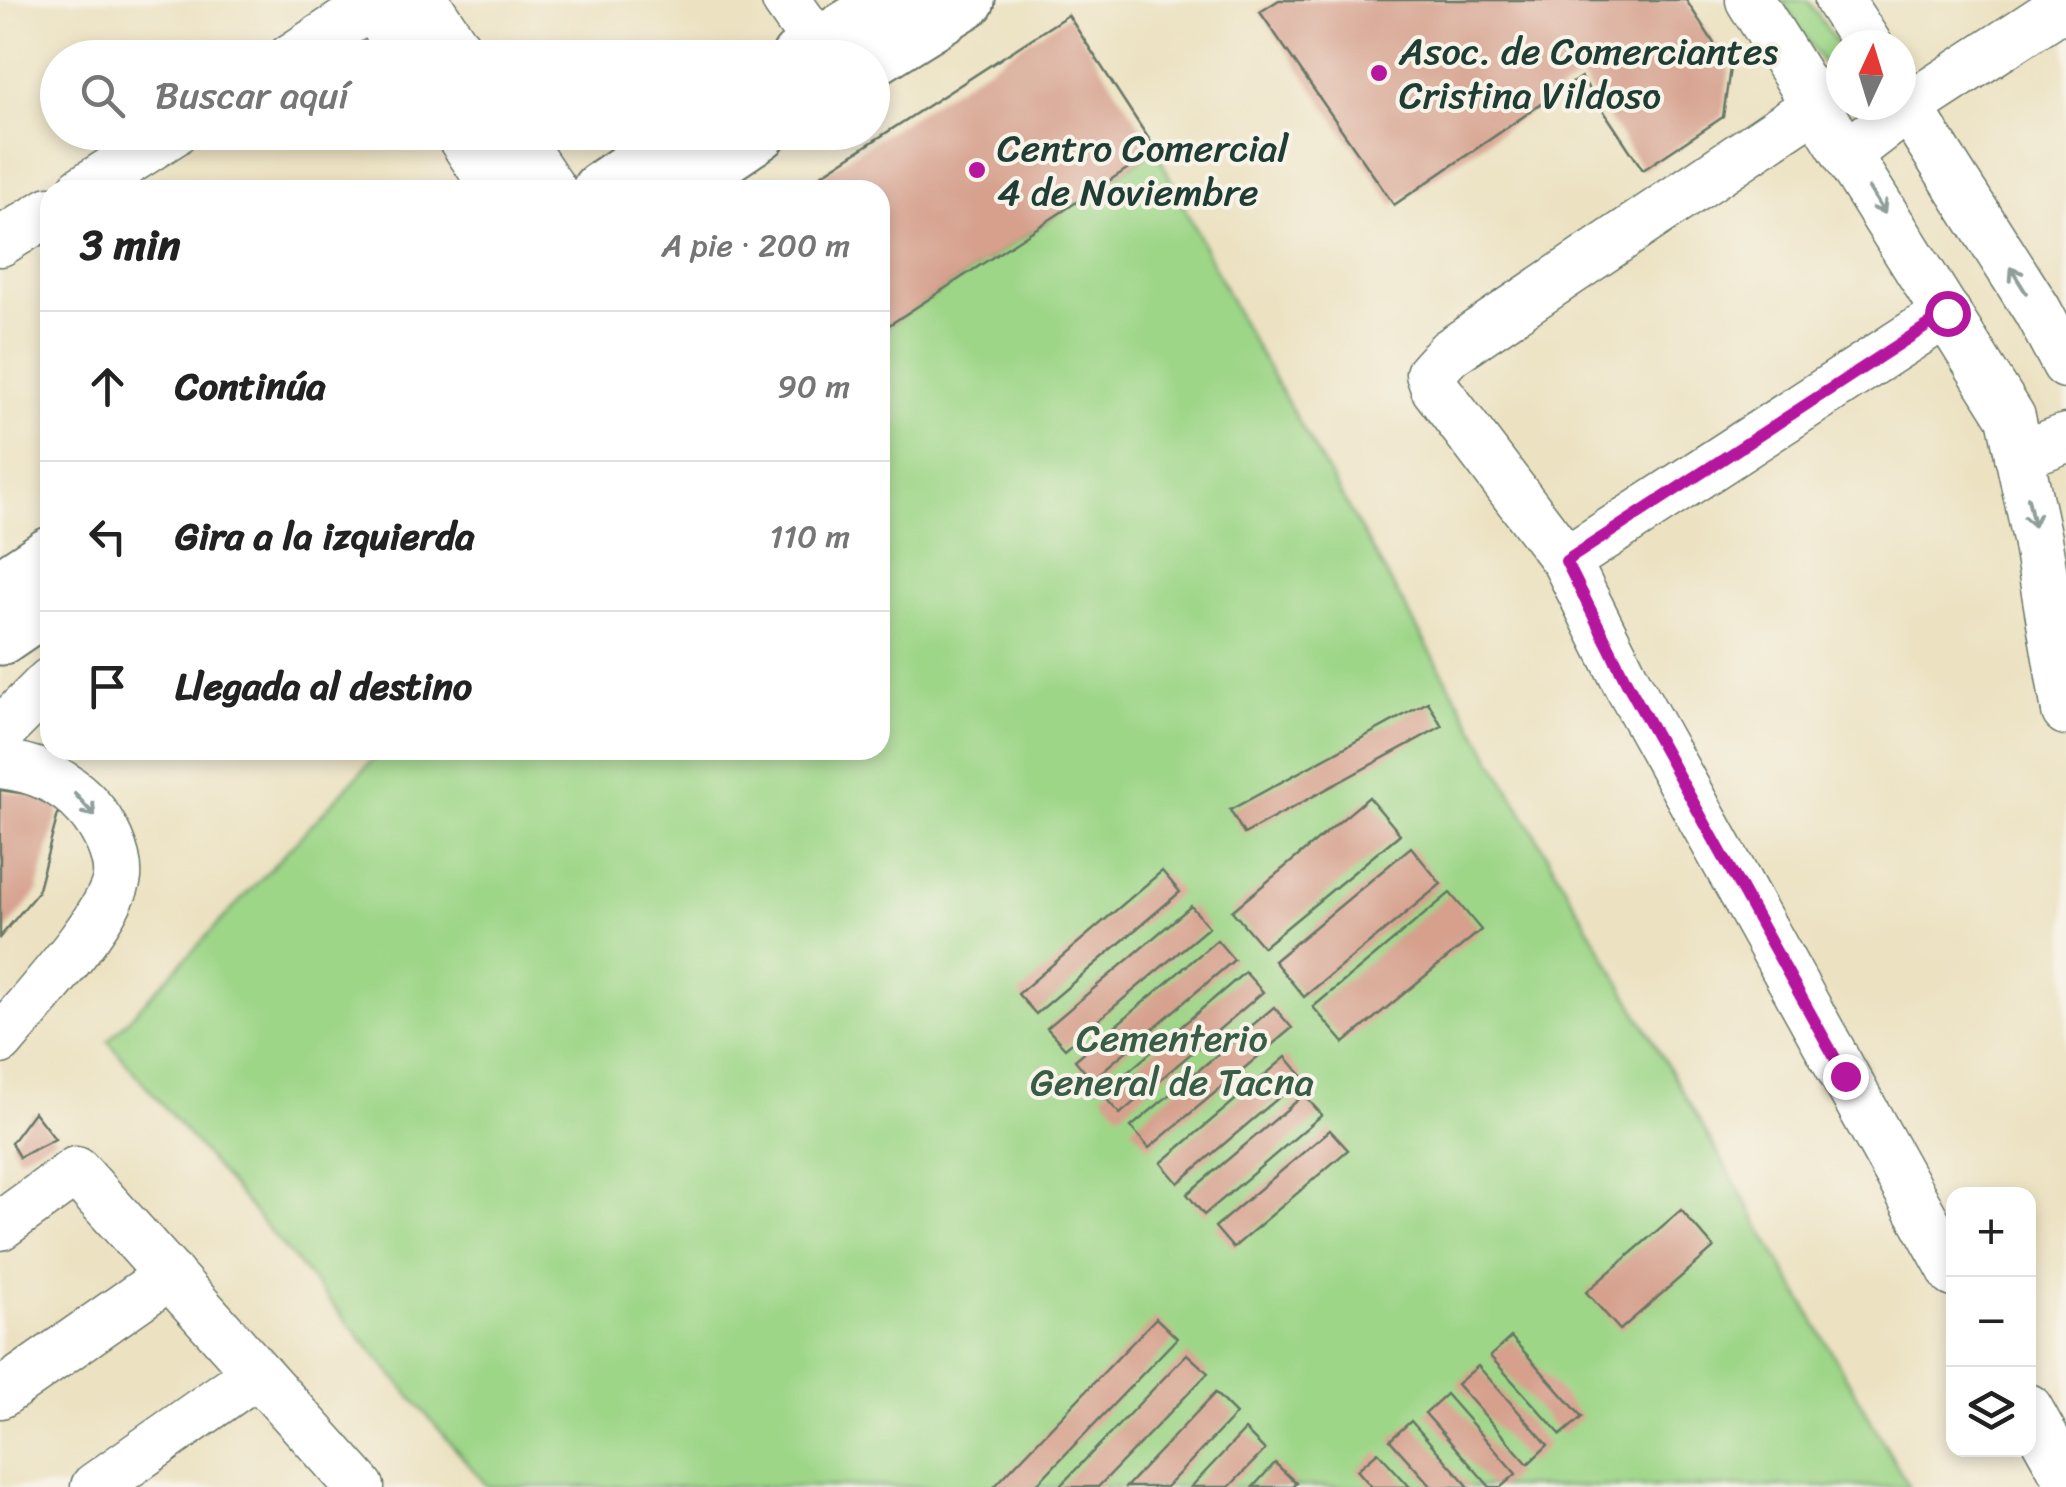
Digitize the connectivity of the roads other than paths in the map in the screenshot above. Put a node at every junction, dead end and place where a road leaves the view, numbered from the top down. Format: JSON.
{"nodes":[{"id":1,"x":424,"y":0,"type":"edge"},
{"id":2,"x":786,"y":0,"type":"edge"},
{"id":3,"x":893,"y":0,"type":"edge"},
{"id":4,"x":967,"y":0,"type":"edge"},
{"id":5,"x":1750,"y":0,"type":"edge"},
{"id":6,"x":1838,"y":0,"type":"edge"},
{"id":7,"x":374,"y":2,"type":"edge"},
{"id":8,"x":2066,"y":4,"type":"edge"},
{"id":9,"x":1858,"y":30,"type":"edge"},
{"id":10,"x":318,"y":40,"type":"edge"},
{"id":11,"x":396,"y":40,"type":"edge"},
{"id":12,"x":451,"y":40,"type":"edge"},
{"id":13,"x":808,"y":40,"type":"edge"},
{"id":14,"x":834,"y":40,"type":"edge"},
{"id":15,"x":890,"y":48,"type":"edge"},
{"id":16,"x":1916,"y":94,"type":"edge"},
{"id":17,"x":1818,"y":104,"type":"junction"},
{"id":18,"x":1884,"y":120,"type":"edge"},
{"id":19,"x":1916,"y":120,"type":"edge"},
{"id":20,"x":145,"y":150,"type":"edge"},
{"id":21,"x":470,"y":150,"type":"edge"},
{"id":22,"x":525,"y":150,"type":"edge"},
{"id":23,"x":659,"y":150,"type":"edge"},
{"id":24,"x":733,"y":150,"type":"edge"},
{"id":25,"x":1848,"y":153,"type":"junction"},
{"id":26,"x":98,"y":180,"type":"edge"},
{"id":27,"x":489,"y":180,"type":"edge"},
{"id":28,"x":545,"y":180,"type":"edge"},
{"id":29,"x":615,"y":180,"type":"edge"},
{"id":30,"x":689,"y":180,"type":"edge"},
{"id":31,"x":40,"y":216,"type":"edge"},
{"id":32,"x":0,"y":242,"type":"edge"},
{"id":33,"x":1947,"y":313,"type":"junction"},
{"id":34,"x":2066,"y":364,"type":"edge"},
{"id":35,"x":2066,"y":438,"type":"edge"},
{"id":36,"x":2019,"y":456,"type":"junction"},
{"id":37,"x":1566,"y":561,"type":"junction"},
{"id":38,"x":40,"y":562,"type":"edge"},
{"id":39,"x":0,"y":588,"type":"edge"},
{"id":40,"x":40,"y":610,"type":"edge"},
{"id":41,"x":0,"y":636,"type":"edge"},
{"id":42,"x":2064,"y":689,"type":"edge"},
{"id":43,"x":40,"y":692,"type":"edge"},
{"id":44,"x":0,"y":732,"type":"edge"},
{"id":45,"x":0,"y":764,"type":"edge"},
{"id":46,"x":0,"y":1040,"type":"edge"},
{"id":47,"x":0,"y":1226,"type":"edge"},
{"id":48,"x":1946,"y":1259,"type":"edge"},
{"id":49,"x":170,"y":1276,"type":"junction"},
{"id":50,"x":258,"y":1372,"type":"junction"},
{"id":51,"x":0,"y":1394,"type":"edge"},
{"id":52,"x":2036,"y":1422,"type":"edge"},
{"id":53,"x":2066,"y":1476,"type":"edge"},
{"id":54,"x":94,"y":1487,"type":"edge"},
{"id":55,"x":360,"y":1487,"type":"edge"}],
"edges":[{"from":1,"to":12,"type":"street"},
{"from":2,"to":13,"type":"street"},
{"from":3,"to":14,"type":"highway"},
{"from":4,"to":15,"type":"highway"},
{"from":5,"to":17,"type":"street"},
{"from":6,"to":9,"type":"street"},
{"from":7,"to":10,"type":"street"},
{"from":7,"to":11,"type":"street"},
{"from":8,"to":16,"type":"street"},
{"from":17,"to":25,"type":"street"},
{"from":17,"to":37,"type":"street"},
{"from":18,"to":25,"type":"street"},
{"from":34,"to":19,"type":"street","one_way":true},
{"from":20,"to":26,"type":"street"},
{"from":21,"to":27,"type":"street"},
{"from":22,"to":28,"type":"street"},
{"from":23,"to":29,"type":"highway"},
{"from":24,"to":30,"type":"highway"},
{"from":25,"to":33,"type":"street","one_way":true},
{"from":31,"to":32,"type":"street"},
{"from":33,"to":36,"type":"street"},
{"from":33,"to":37,"type":"street"},
{"from":35,"to":36,"type":"street"},
{"from":36,"to":42,"type":"street","one_way":true},
{"from":37,"to":48,"type":"street"},
{"from":38,"to":39,"type":"highway"},
{"from":40,"to":41,"type":"highway"},
{"from":43,"to":44,"type":"street"},
{"from":45,"to":46,"type":"street","one_way":true},
{"from":47,"to":49,"type":"street"},
{"from":49,"to":50,"type":"street"},
{"from":49,"to":51,"type":"street"},
{"from":50,"to":54,"type":"street"},
{"from":50,"to":55,"type":"street"},
{"from":52,"to":53,"type":"street"}]}
